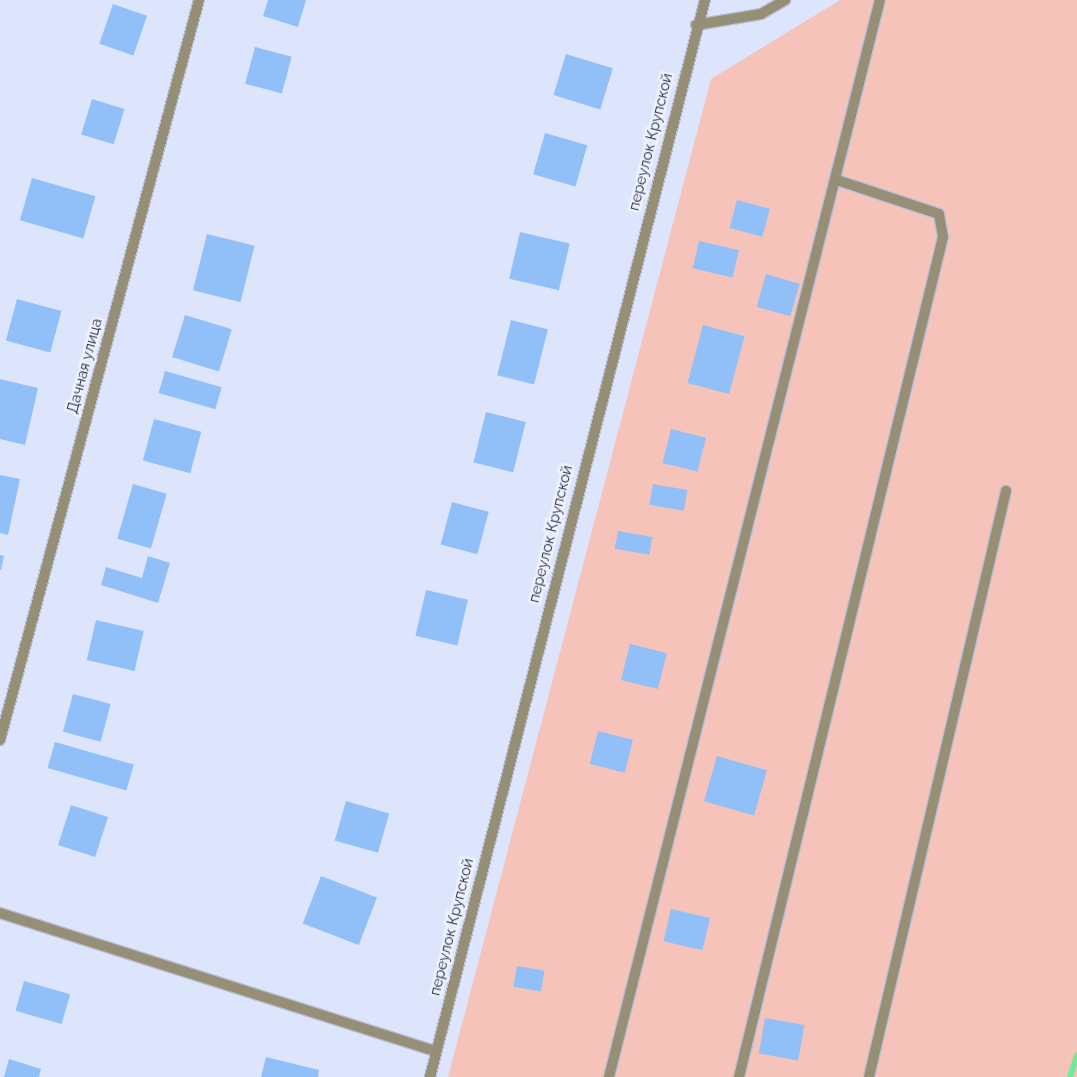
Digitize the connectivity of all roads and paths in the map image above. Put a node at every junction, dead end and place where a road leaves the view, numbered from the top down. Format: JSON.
{"nodes":[{"id":1,"x":199,"y":0,"type":"edge"},
{"id":2,"x":705,"y":0,"type":"edge"},
{"id":3,"x":785,"y":0,"type":"edge"},
{"id":4,"x":880,"y":0,"type":"edge"},
{"id":5,"x":696,"y":25,"type":"junction"},
{"id":6,"x":837,"y":180,"type":"junction"},
{"id":7,"x":1006,"y":490,"type":"dead end"},
{"id":8,"x":0,"y":740,"type":"edge"},
{"id":9,"x":0,"y":913,"type":"edge"},
{"id":10,"x":436,"y":1051,"type":"junction"},
{"id":11,"x":430,"y":1077,"type":"edge"},
{"id":12,"x":609,"y":1077,"type":"edge"},
{"id":13,"x":739,"y":1077,"type":"edge"},
{"id":14,"x":869,"y":1077,"type":"edge"}],
"edges":[{"from":1,"to":8,"type":"street","name":"Дачная улица"},
{"from":2,"to":5,"type":"street","name":"переулок Крупской"},
{"from":3,"to":5,"type":"street"},
{"from":4,"to":6,"type":"street"},
{"from":5,"to":10,"type":"street","name":"переулок Крупской"},
{"from":6,"to":12,"type":"street"},
{"from":6,"to":13,"type":"street"},
{"from":7,"to":14,"type":"street"},
{"from":9,"to":10,"type":"street"},
{"from":10,"to":11,"type":"street","name":"переулок Крупской"}]}
